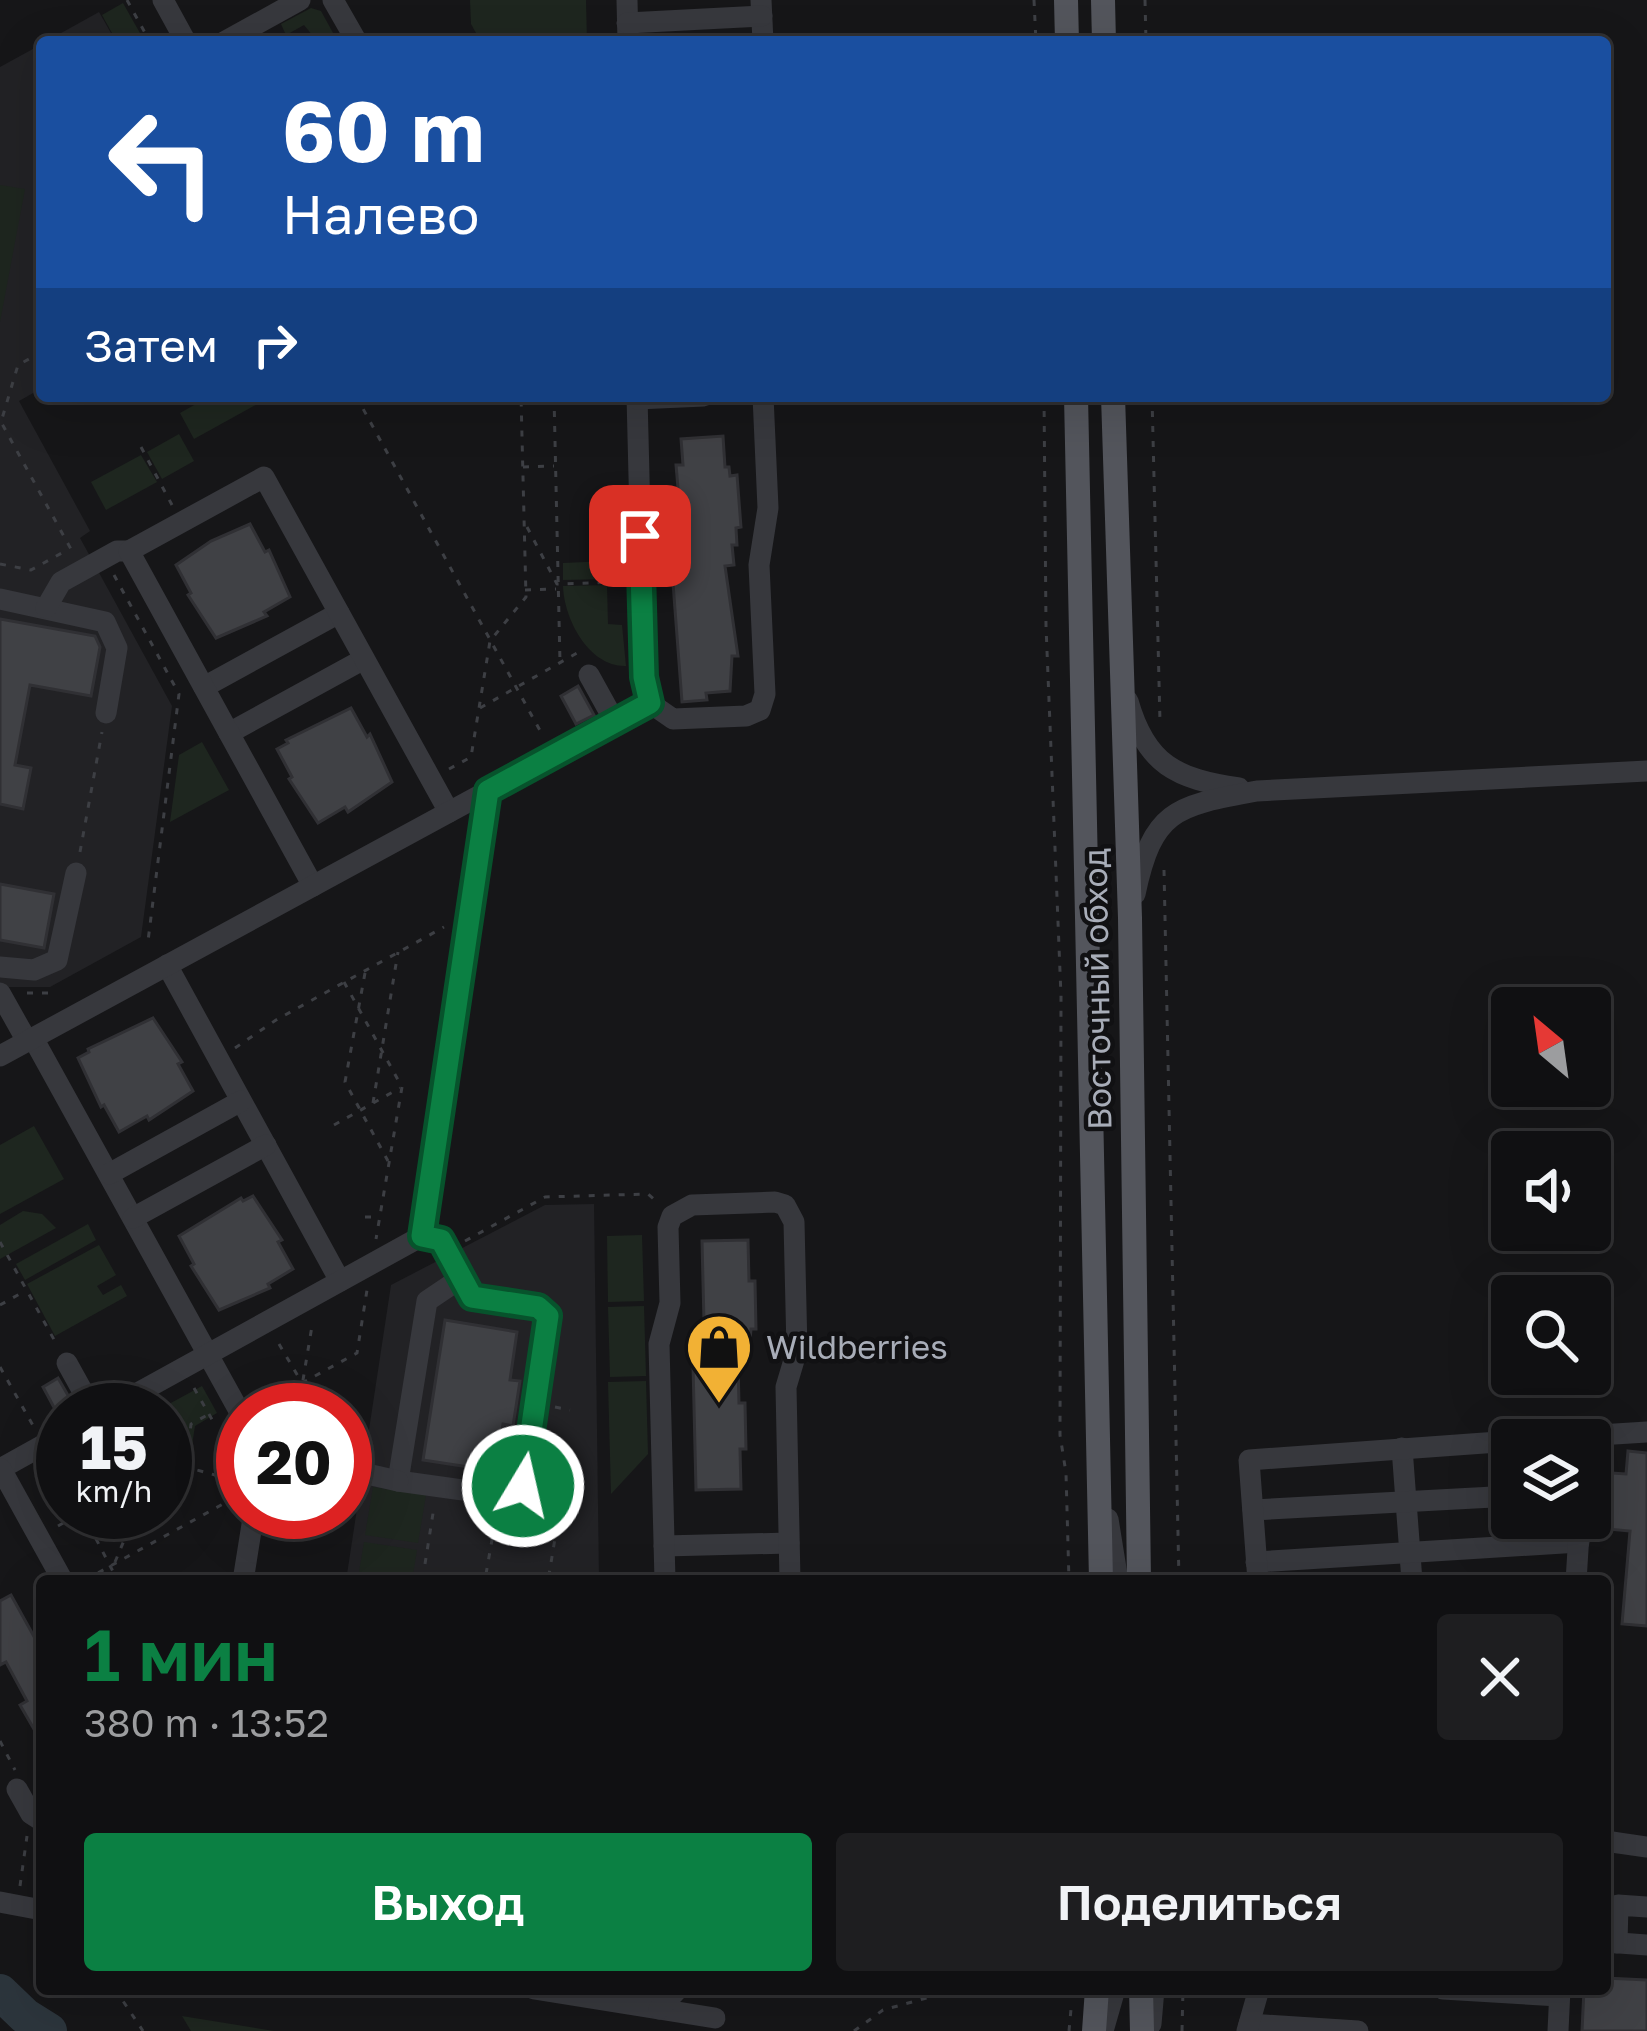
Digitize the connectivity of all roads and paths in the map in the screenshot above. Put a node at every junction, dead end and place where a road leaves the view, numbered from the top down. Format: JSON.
{"nodes":[{"id":1,"x":127,"y":0,"type":"edge"},
{"id":2,"x":163,"y":0,"type":"edge"},
{"id":3,"x":300,"y":0,"type":"edge"},
{"id":4,"x":333,"y":0,"type":"edge"},
{"id":5,"x":1034,"y":0,"type":"edge"},
{"id":6,"x":1066,"y":0,"type":"edge"},
{"id":7,"x":1103,"y":0,"type":"edge"},
{"id":8,"x":1145,"y":0,"type":"edge"},
{"id":9,"x":761,"y":8,"type":"edge"},
{"id":10,"x":627,"y":22,"type":"edge"},
{"id":11,"x":147,"y":36,"type":"edge"},
{"id":12,"x":183,"y":36,"type":"edge"},
{"id":13,"x":235,"y":36,"type":"edge"},
{"id":14,"x":354,"y":36,"type":"edge"},
{"id":15,"x":1036,"y":36,"type":"edge"},
{"id":16,"x":1067,"y":36,"type":"edge"},
{"id":17,"x":1104,"y":36,"type":"edge"},
{"id":18,"x":1146,"y":36,"type":"edge"},
{"id":19,"x":36,"y":355,"type":"edge"},
{"id":20,"x":359,"y":402,"type":"edge"},
{"id":21,"x":522,"y":402,"type":"edge"},
{"id":22,"x":554,"y":402,"type":"edge"},
{"id":23,"x":637,"y":402,"type":"edge"},
{"id":24,"x":764,"y":402,"type":"edge"},
{"id":25,"x":1044,"y":402,"type":"edge"},
{"id":26,"x":1076,"y":402,"type":"edge"},
{"id":27,"x":1113,"y":402,"type":"edge"},
{"id":28,"x":1152,"y":402,"type":"edge"},
{"id":29,"x":141,"y":447,"type":"dead end"},
{"id":30,"x":556,"y":466,"type":"junction"},
{"id":31,"x":523,"y":467,"type":"junction"},
{"id":32,"x":182,"y":522,"type":"junction"},
{"id":33,"x":524,"y":522,"type":"junction"},
{"id":34,"x":71,"y":548,"type":"junction"},
{"id":35,"x":129,"y":551,"type":"junction"},
{"id":36,"x":104,"y":558,"type":"junction"},
{"id":37,"x":0,"y":564,"type":"edge"},
{"id":38,"x":83,"y":570,"type":"junction"},
{"id":39,"x":641,"y":581,"type":"junction"},
{"id":40,"x":558,"y":586,"type":"junction"},
{"id":41,"x":525,"y":590,"type":"junction"},
{"id":42,"x":0,"y":599,"type":"edge"},
{"id":43,"x":46,"y":608,"type":"junction"},
{"id":44,"x":339,"y":613,"type":"junction"},
{"id":45,"x":490,"y":641,"type":"junction"},
{"id":46,"x":584,"y":649,"type":"dead end"},
{"id":47,"x":364,"y":659,"type":"junction"},
{"id":48,"x":560,"y":662,"type":"junction"},
{"id":49,"x":1120,"y":672,"type":"junction"},
{"id":50,"x":590,"y":675,"type":"dead end"},
{"id":51,"x":515,"y":686,"type":"junction"},
{"id":52,"x":204,"y":687,"type":"junction"},
{"id":53,"x":650,"y":703,"type":"junction"},
{"id":54,"x":479,"y":709,"type":"junction"},
{"id":55,"x":106,"y":713,"type":"joint"},
{"id":56,"x":615,"y":722,"type":"junction"},
{"id":57,"x":230,"y":733,"type":"junction"},
{"id":58,"x":1163,"y":734,"type":"dead end"},
{"id":59,"x":554,"y":755,"type":"junction"},
{"id":60,"x":1647,"y":771,"type":"edge"},
{"id":61,"x":430,"y":779,"type":"junction"},
{"id":62,"x":488,"y":791,"type":"junction"},
{"id":63,"x":1258,"y":791,"type":"junction"},
{"id":64,"x":449,"y":812,"type":"junction"},
{"id":65,"x":1166,"y":857,"type":"dead end"},
{"id":66,"x":76,"y":873,"type":"joint"},
{"id":67,"x":313,"y":886,"type":"junction"},
{"id":68,"x":1130,"y":918,"type":"junction"},
{"id":69,"x":446,"y":926,"type":"dead end"},
{"id":70,"x":148,"y":941,"type":"dead end"},
{"id":71,"x":383,"y":950,"type":"dead end"},
{"id":72,"x":398,"y":952,"type":"junction"},
{"id":73,"x":387,"y":958,"type":"junction"},
{"id":74,"x":167,"y":965,"type":"junction"},
{"id":75,"x":0,"y":967,"type":"edge"},
{"id":76,"x":365,"y":970,"type":"junction"},
{"id":77,"x":333,"y":977,"type":"dead end"},
{"id":78,"x":341,"y":984,"type":"junction"},
{"id":79,"x":9,"y":993,"type":"edge"},
{"id":80,"x":55,"y":993,"type":"dead end"},
{"id":81,"x":358,"y":1008,"type":"junction"},
{"id":82,"x":30,"y":1039,"type":"junction"},
{"id":83,"x":382,"y":1050,"type":"junction"},
{"id":84,"x":0,"y":1055,"type":"edge"},
{"id":85,"x":218,"y":1058,"type":"junction"},
{"id":86,"x":402,"y":1087,"type":"junction"},
{"id":87,"x":241,"y":1101,"type":"junction"},
{"id":88,"x":373,"y":1103,"type":"junction"},
{"id":89,"x":360,"y":1110,"type":"junction"},
{"id":90,"x":334,"y":1125,"type":"dead end"},
{"id":91,"x":266,"y":1144,"type":"junction"},
{"id":92,"x":389,"y":1162,"type":"junction"},
{"id":93,"x":109,"y":1174,"type":"junction"},
{"id":94,"x":365,"y":1216,"type":"dead end"},
{"id":95,"x":672,"y":1216,"type":"junction"},
{"id":96,"x":380,"y":1217,"type":"junction"},
{"id":97,"x":133,"y":1218,"type":"junction"},
{"id":98,"x":422,"y":1236,"type":"junction"},
{"id":99,"x":0,"y":1242,"type":"edge"},
{"id":100,"x":458,"y":1245,"type":"dead end"},
{"id":101,"x":372,"y":1263,"type":"junction"},
{"id":102,"x":461,"y":1278,"type":"junction"},
{"id":103,"x":340,"y":1281,"type":"junction"},
{"id":104,"x":27,"y":1290,"type":"junction"},
{"id":105,"x":0,"y":1305,"type":"edge"},
{"id":106,"x":312,"y":1326,"type":"dead end"},
{"id":107,"x":279,"y":1344,"type":"dead end"},
{"id":108,"x":208,"y":1354,"type":"junction"},
{"id":109,"x":67,"y":1363,"type":"joint"},
{"id":110,"x":0,"y":1366,"type":"edge"},
{"id":111,"x":78,"y":1383,"type":"edge"},
{"id":112,"x":156,"y":1383,"type":"edge"},
{"id":113,"x":224,"y":1383,"type":"edge"},
{"id":114,"x":302,"y":1383,"type":"junction"},
{"id":115,"x":209,"y":1414,"type":"dead end"},
{"id":116,"x":36,"y":1416,"type":"edge"},
{"id":117,"x":192,"y":1423,"type":"edge"},
{"id":118,"x":1647,"y":1432,"type":"edge"},
{"id":119,"x":1611,"y":1436,"type":"edge"},
{"id":120,"x":1491,"y":1442,"type":"edge"},
{"id":121,"x":1402,"y":1448,"type":"junction"},
{"id":122,"x":36,"y":1449,"type":"edge"},
{"id":123,"x":0,"y":1469,"type":"edge"},
{"id":124,"x":372,"y":1475,"type":"edge"},
{"id":125,"x":1100,"y":1477,"type":"junction"},
{"id":126,"x":398,"y":1481,"type":"junction"},
{"id":127,"x":437,"y":1487,"type":"junction"},
{"id":128,"x":509,"y":1495,"type":"junction"},
{"id":129,"x":1491,"y":1497,"type":"edge"},
{"id":130,"x":1406,"y":1502,"type":"junction"},
{"id":131,"x":216,"y":1507,"type":"edge"},
{"id":132,"x":1252,"y":1510,"type":"junction"},
{"id":133,"x":36,"y":1533,"type":"edge"},
{"id":134,"x":39,"y":1539,"type":"edge"},
{"id":135,"x":97,"y":1539,"type":"edge"},
{"id":136,"x":124,"y":1539,"type":"edge"},
{"id":137,"x":250,"y":1539,"type":"edge"},
{"id":138,"x":1579,"y":1539,"type":"edge"},
{"id":139,"x":1579,"y":1542,"type":"junction"},
{"id":140,"x":789,"y":1543,"type":"junction"},
{"id":141,"x":664,"y":1546,"type":"junction"},
{"id":142,"x":1410,"y":1552,"type":"junction"},
{"id":143,"x":425,"y":1564,"type":"dead end"},
{"id":144,"x":112,"y":1565,"type":"junction"},
{"id":145,"x":1257,"y":1571,"type":"edge"},
{"id":146,"x":486,"y":1574,"type":"dead end"},
{"id":147,"x":60,"y":1575,"type":"edge"},
{"id":148,"x":94,"y":1575,"type":"edge"},
{"id":149,"x":116,"y":1575,"type":"edge"},
{"id":150,"x":244,"y":1575,"type":"edge"},
{"id":151,"x":549,"y":1575,"type":"edge"},
{"id":152,"x":665,"y":1575,"type":"edge"},
{"id":153,"x":790,"y":1575,"type":"edge"},
{"id":154,"x":1070,"y":1575,"type":"edge"},
{"id":155,"x":1101,"y":1575,"type":"edge"},
{"id":156,"x":1117,"y":1575,"type":"edge"},
{"id":157,"x":1139,"y":1575,"type":"edge"},
{"id":158,"x":1179,"y":1575,"type":"edge"},
{"id":159,"x":1412,"y":1575,"type":"edge"},
{"id":160,"x":1576,"y":1575,"type":"edge"},
{"id":161,"x":0,"y":1741,"type":"edge"},
{"id":162,"x":17,"y":1790,"type":"joint"},
{"id":163,"x":36,"y":1816,"type":"edge"},
{"id":164,"x":36,"y":1824,"type":"edge"},
{"id":165,"x":1611,"y":1841,"type":"edge"},
{"id":166,"x":1647,"y":1847,"type":"edge"},
{"id":167,"x":9,"y":1904,"type":"edge"},
{"id":168,"x":1647,"y":1906,"type":"edge"},
{"id":169,"x":1611,"y":1942,"type":"edge"},
{"id":170,"x":1647,"y":1945,"type":"edge"},
{"id":171,"x":119,"y":1995,"type":"edge"},
{"id":172,"x":572,"y":1995,"type":"edge"},
{"id":173,"x":672,"y":1995,"type":"edge"},
{"id":174,"x":938,"y":1995,"type":"edge"},
{"id":175,"x":1097,"y":1995,"type":"edge"},
{"id":176,"x":1113,"y":1995,"type":"edge"},
{"id":177,"x":1142,"y":1995,"type":"edge"},
{"id":178,"x":1153,"y":1995,"type":"edge"},
{"id":179,"x":1183,"y":1995,"type":"edge"},
{"id":180,"x":1257,"y":1995,"type":"edge"},
{"id":181,"x":1560,"y":1995,"type":"edge"},
{"id":182,"x":659,"y":2009,"type":"junction"},
{"id":183,"x":1071,"y":2010,"type":"dead end"},
{"id":184,"x":715,"y":2018,"type":"dead end"},
{"id":185,"x":1248,"y":2027,"type":"edge"},
{"id":186,"x":143,"y":2031,"type":"edge"},
{"id":187,"x":854,"y":2031,"type":"edge"},
{"id":188,"x":1069,"y":2031,"type":"edge"},
{"id":189,"x":1098,"y":2031,"type":"edge"},
{"id":190,"x":1146,"y":2031,"type":"edge"},
{"id":191,"x":1182,"y":2031,"type":"edge"},
{"id":192,"x":1358,"y":2031,"type":"edge"},
{"id":193,"x":1558,"y":2031,"type":"edge"}],
"edges":[{"from":1,"to":11,"type":"path"},
{"from":2,"to":12,"type":"street"},
{"from":3,"to":13,"type":"street"},
{"from":4,"to":14,"type":"street"},
{"from":5,"to":15,"type":"path"},
{"from":6,"to":16,"type":"main road"},
{"from":7,"to":17,"type":"main road"},
{"from":8,"to":18,"type":"path"},
{"from":9,"to":10,"type":"street"},
{"from":19,"to":34,"type":"path"},
{"from":20,"to":45,"type":"path"},
{"from":21,"to":31,"type":"path"},
{"from":22,"to":30,"type":"path"},
{"from":23,"to":39,"type":"street"},
{"from":24,"to":53,"type":"street"},
{"from":25,"to":154,"type":"path"},
{"from":26,"to":125,"type":"main road","name":"Восточный обход"},
{"from":27,"to":49,"type":"main road","name":"Восточный обход"},
{"from":28,"to":58,"type":"path"},
{"from":29,"to":32,"type":"path"},
{"from":30,"to":31,"type":"path"},
{"from":30,"to":40,"type":"path"},
{"from":31,"to":33,"type":"path"},
{"from":32,"to":35,"type":"street"},
{"from":32,"to":44,"type":"street"},
{"from":33,"to":40,"type":"path"},
{"from":33,"to":41,"type":"path"},
{"from":34,"to":37,"type":"path"},
{"from":34,"to":38,"type":"path"},
{"from":35,"to":36,"type":"street"},
{"from":35,"to":52,"type":"street"},
{"from":36,"to":38,"type":"street"},
{"from":36,"to":70,"type":"path"},
{"from":38,"to":43,"type":"street"},
{"from":39,"to":40,"type":"path"},
{"from":39,"to":53,"type":"street"},
{"from":40,"to":41,"type":"path"},
{"from":40,"to":48,"type":"path"},
{"from":41,"to":45,"type":"path"},
{"from":42,"to":43,"type":"street"},
{"from":43,"to":55,"type":"street"},
{"from":44,"to":47,"type":"street"},
{"from":44,"to":52,"type":"street"},
{"from":45,"to":51,"type":"path"},
{"from":45,"to":54,"type":"path"},
{"from":46,"to":48,"type":"path"},
{"from":47,"to":57,"type":"street"},
{"from":47,"to":61,"type":"street"},
{"from":48,"to":51,"type":"path"},
{"from":49,"to":63,"type":"street"},
{"from":49,"to":68,"type":"main road","name":"Восточный обход"},
{"from":50,"to":56,"type":"street"},
{"from":51,"to":54,"type":"path"},
{"from":51,"to":59,"type":"path"},
{"from":52,"to":57,"type":"street"},
{"from":53,"to":56,"type":"street"},
{"from":54,"to":61,"type":"path"},
{"from":55,"to":66,"type":"path"},
{"from":56,"to":59,"type":"street"},
{"from":57,"to":67,"type":"street"},
{"from":59,"to":62,"type":"street"},
{"from":60,"to":63,"type":"street"},
{"from":61,"to":64,"type":"street"},
{"from":62,"to":64,"type":"street"},
{"from":62,"to":98,"type":"street"},
{"from":63,"to":68,"type":"street"},
{"from":64,"to":67,"type":"street"},
{"from":65,"to":158,"type":"path"},
{"from":66,"to":75,"type":"street"},
{"from":67,"to":74,"type":"street"},
{"from":68,"to":157,"type":"main road","name":"Восточный обход"},
{"from":69,"to":72,"type":"path"},
{"from":71,"to":73,"type":"path"},
{"from":72,"to":73,"type":"path"},
{"from":72,"to":83,"type":"path"},
{"from":73,"to":76,"type":"path"},
{"from":74,"to":82,"type":"street"},
{"from":74,"to":85,"type":"street"},
{"from":76,"to":78,"type":"path"},
{"from":76,"to":81,"type":"path"},
{"from":77,"to":78,"type":"path"},
{"from":78,"to":81,"type":"path"},
{"from":78,"to":85,"type":"path"},
{"from":79,"to":80,"type":"path"},
{"from":79,"to":82,"type":"street"},
{"from":81,"to":83,"type":"path"},
{"from":81,"to":89,"type":"path"},
{"from":82,"to":84,"type":"street"},
{"from":82,"to":93,"type":"street"},
{"from":83,"to":86,"type":"path"},
{"from":83,"to":88,"type":"path"},
{"from":85,"to":87,"type":"street"},
{"from":86,"to":88,"type":"path"},
{"from":86,"to":92,"type":"path"},
{"from":87,"to":91,"type":"street"},
{"from":87,"to":93,"type":"street"},
{"from":88,"to":89,"type":"path"},
{"from":89,"to":90,"type":"path"},
{"from":89,"to":92,"type":"path"},
{"from":91,"to":97,"type":"street"},
{"from":91,"to":103,"type":"street"},
{"from":92,"to":96,"type":"path"},
{"from":93,"to":97,"type":"street"},
{"from":94,"to":96,"type":"path"},
{"from":95,"to":100,"type":"path"},
{"from":95,"to":140,"type":"street"},
{"from":95,"to":141,"type":"street"},
{"from":96,"to":101,"type":"path"},
{"from":97,"to":108,"type":"street"},
{"from":98,"to":101,"type":"street"},
{"from":98,"to":102,"type":"street"},
{"from":99,"to":104,"type":"path"},
{"from":101,"to":103,"type":"street"},
{"from":101,"to":114,"type":"path"},
{"from":102,"to":126,"type":"street"},
{"from":102,"to":128,"type":"street"},
{"from":103,"to":108,"type":"street"},
{"from":104,"to":105,"type":"path"},
{"from":104,"to":109,"type":"path"},
{"from":106,"to":114,"type":"path"},
{"from":107,"to":114,"type":"path"},
{"from":108,"to":112,"type":"street"},
{"from":108,"to":113,"type":"street"},
{"from":109,"to":111,"type":"street"},
{"from":110,"to":116,"type":"path"},
{"from":115,"to":117,"type":"path"},
{"from":118,"to":119,"type":"street"},
{"from":120,"to":121,"type":"street"},
{"from":121,"to":130,"type":"street"},
{"from":121,"to":132,"type":"street"},
{"from":122,"to":123,"type":"street"},
{"from":123,"to":133,"type":"street"},
{"from":124,"to":126,"type":"street"},
{"from":125,"to":155,"type":"main road","name":"Восточный обход"},
{"from":125,"to":156,"type":"street"},
{"from":126,"to":127,"type":"street"},
{"from":127,"to":128,"type":"street"},
{"from":127,"to":143,"type":"path"},
{"from":128,"to":146,"type":"path"},
{"from":128,"to":151,"type":"path"},
{"from":129,"to":130,"type":"street"},
{"from":130,"to":132,"type":"street"},
{"from":130,"to":142,"type":"street"},
{"from":131,"to":144,"type":"path"},
{"from":132,"to":145,"type":"street"},
{"from":134,"to":147,"type":"street"},
{"from":135,"to":144,"type":"path"},
{"from":136,"to":144,"type":"path"},
{"from":137,"to":150,"type":"street"},
{"from":138,"to":139,"type":"street"},
{"from":139,"to":142,"type":"street"},
{"from":139,"to":160,"type":"street"},
{"from":140,"to":141,"type":"street"},
{"from":140,"to":153,"type":"street"},
{"from":141,"to":152,"type":"street"},
{"from":142,"to":145,"type":"street"},
{"from":142,"to":159,"type":"street"},
{"from":144,"to":148,"type":"path"},
{"from":144,"to":149,"type":"path"},
{"from":161,"to":162,"type":"path"},
{"from":162,"to":163,"type":"street"},
{"from":164,"to":167,"type":"path"},
{"from":165,"to":166,"type":"street"},
{"from":168,"to":169,"type":"street"},
{"from":169,"to":170,"type":"street"},
{"from":171,"to":186,"type":"path"},
{"from":172,"to":182,"type":"street"},
{"from":173,"to":182,"type":"street"},
{"from":174,"to":187,"type":"path"},
{"from":175,"to":189,"type":"main road"},
{"from":176,"to":189,"type":"street"},
{"from":177,"to":190,"type":"main road"},
{"from":178,"to":190,"type":"street"},
{"from":179,"to":191,"type":"path"},
{"from":180,"to":185,"type":"street"},
{"from":181,"to":193,"type":"street"},
{"from":182,"to":184,"type":"street"},
{"from":183,"to":188,"type":"path"},
{"from":185,"to":192,"type":"street"}]}
